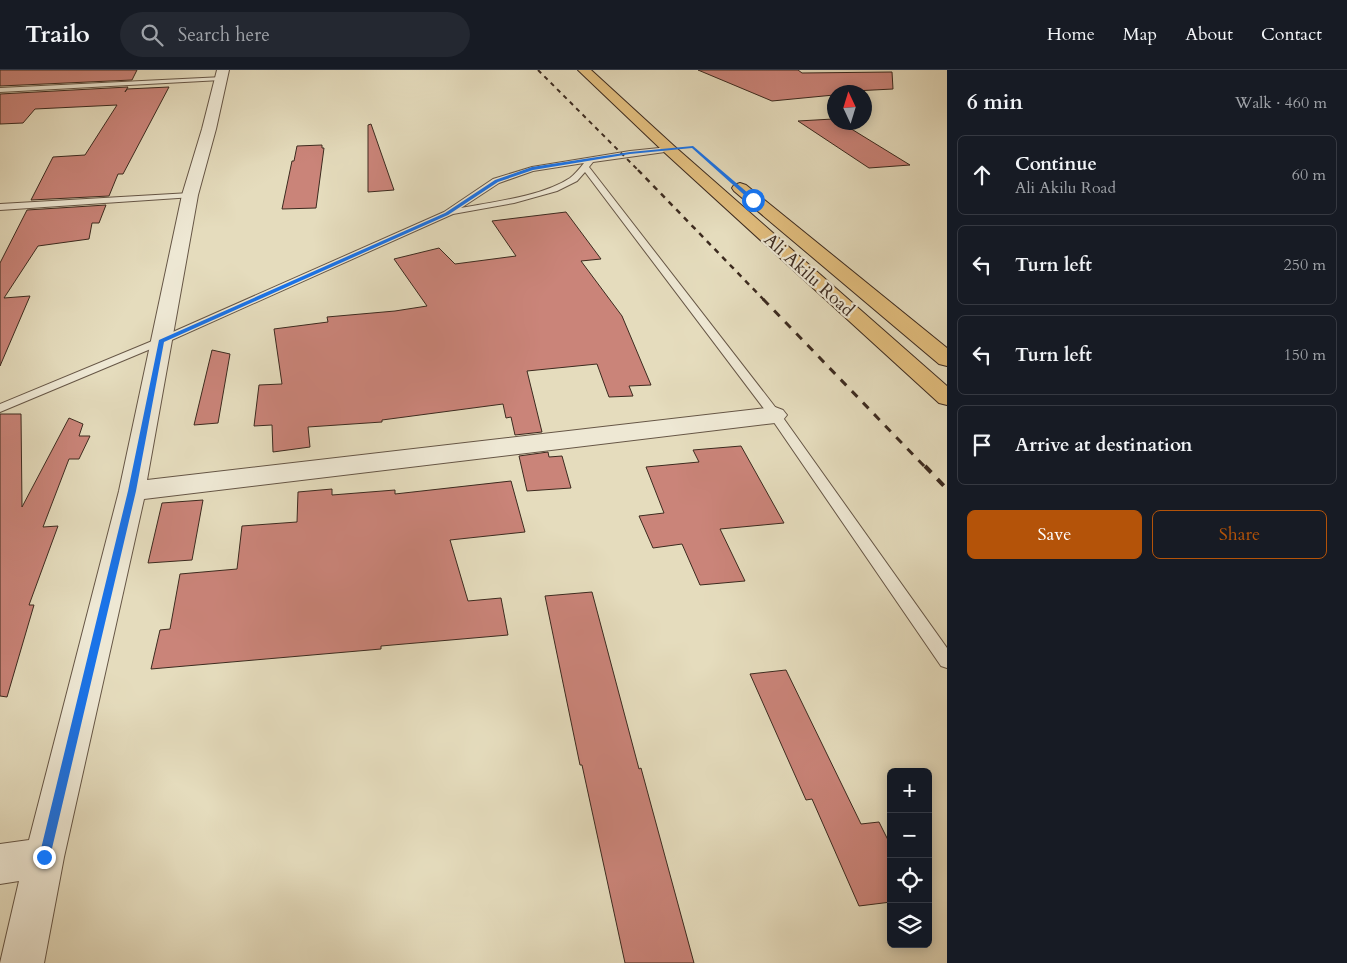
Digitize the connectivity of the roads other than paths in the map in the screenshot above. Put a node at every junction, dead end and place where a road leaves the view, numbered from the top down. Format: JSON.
{"nodes":[{"id":1,"x":584,"y":70,"type":"edge"},
{"id":2,"x":607,"y":70,"type":"edge"},
{"id":3,"x":222,"y":74,"type":"edge"},
{"id":4,"x":0,"y":90,"type":"edge"},
{"id":5,"x":636,"y":96,"type":"dead end"},
{"id":6,"x":677,"y":149,"type":"junction"},
{"id":7,"x":588,"y":163,"type":"junction"},
{"id":8,"x":730,"y":180,"type":"dead end"},
{"id":9,"x":190,"y":195,"type":"junction"},
{"id":10,"x":0,"y":207,"type":"edge"},
{"id":11,"x":447,"y":214,"type":"junction"},
{"id":12,"x":161,"y":341,"type":"junction"},
{"id":13,"x":946,"y":357,"type":"edge"},
{"id":14,"x":947,"y":398,"type":"edge"},
{"id":15,"x":0,"y":408,"type":"edge"},
{"id":16,"x":776,"y":415,"type":"junction"},
{"id":17,"x":132,"y":491,"type":"junction"},
{"id":18,"x":947,"y":661,"type":"edge"},
{"id":19,"x":44,"y":857,"type":"junction"},
{"id":20,"x":0,"y":864,"type":"edge"},
{"id":21,"x":22,"y":963,"type":"edge"}],
"edges":[{"from":1,"to":6,"type":"main road","name":"Ali Akilu Road"},
{"from":2,"to":5,"type":"main road"},
{"from":3,"to":4,"type":"lane"},
{"from":3,"to":9,"type":"street"},
{"from":6,"to":7,"type":"lane"},
{"from":6,"to":14,"type":"main road","name":"Ali Akilu Road"},
{"from":7,"to":11,"type":"lane"},
{"from":7,"to":11,"type":"lane"},
{"from":7,"to":16,"type":"lane"},
{"from":8,"to":13,"type":"main road","name":"Ali Akilu Road"},
{"from":9,"to":10,"type":"lane"},
{"from":9,"to":12,"type":"street"},
{"from":11,"to":12,"type":"lane"},
{"from":12,"to":15,"type":"lane"},
{"from":12,"to":17,"type":"street"},
{"from":16,"to":17,"type":"street"},
{"from":16,"to":18,"type":"lane"},
{"from":17,"to":19,"type":"street"},
{"from":19,"to":20,"type":"street"},
{"from":19,"to":21,"type":"street"}]}
